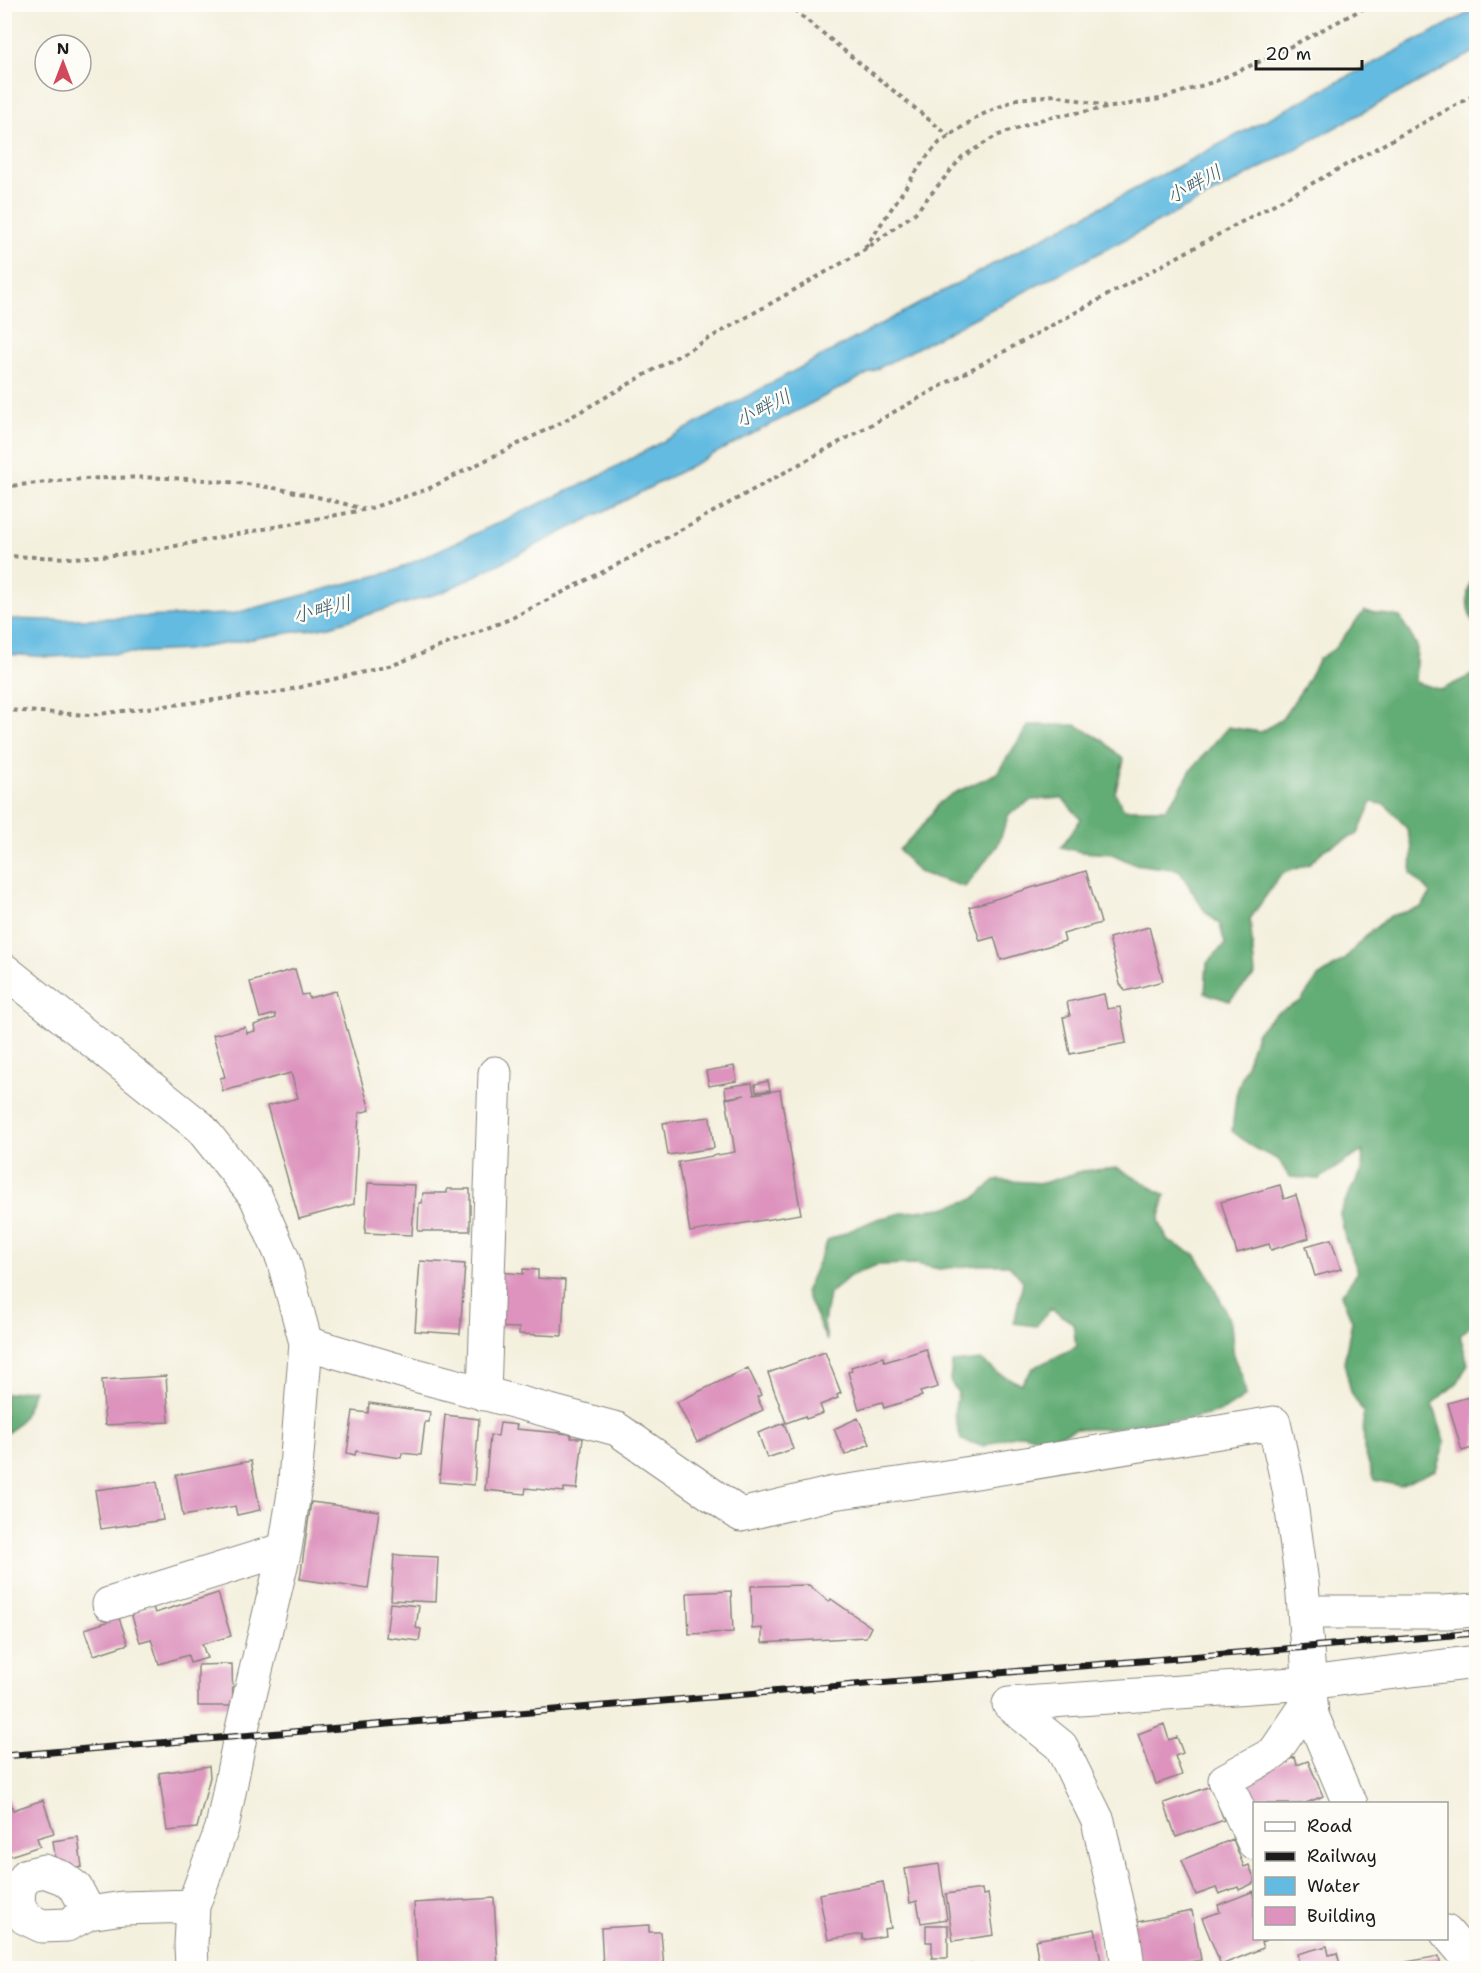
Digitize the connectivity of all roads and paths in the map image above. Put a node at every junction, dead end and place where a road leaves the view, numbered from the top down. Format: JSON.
{"nodes":[{"id":1,"x":787,"y":4,"type":"edge"},
{"id":2,"x":1372,"y":4,"type":"edge"},
{"id":3,"x":1476,"y":94,"type":"edge"},
{"id":4,"x":1109,"y":107,"type":"junction"},
{"id":5,"x":949,"y":136,"type":"junction"},
{"id":6,"x":863,"y":251,"type":"junction"},
{"id":7,"x":4,"y":487,"type":"edge"},
{"id":8,"x":368,"y":509,"type":"junction"},
{"id":9,"x":4,"y":556,"type":"edge"},
{"id":10,"x":4,"y":710,"type":"edge"},
{"id":11,"x":4,"y":970,"type":"edge"},
{"id":12,"x":495,"y":1073,"type":"dead end"},
{"id":13,"x":306,"y":1343,"type":"junction"},
{"id":14,"x":484,"y":1394,"type":"junction"},
{"id":15,"x":285,"y":1549,"type":"junction"},
{"id":16,"x":109,"y":1605,"type":"dead end"},
{"id":17,"x":1476,"y":1610,"type":"edge"},
{"id":18,"x":1305,"y":1612,"type":"junction"},
{"id":19,"x":1476,"y":1662,"type":"edge"},
{"id":20,"x":1309,"y":1691,"type":"junction"},
{"id":21,"x":1351,"y":1802,"type":"edge"},
{"id":22,"x":1253,"y":1841,"type":"edge"},
{"id":23,"x":193,"y":1906,"type":"junction"},
{"id":24,"x":88,"y":1912,"type":"dead end"},
{"id":25,"x":1448,"y":1934,"type":"edge"},
{"id":26,"x":1476,"y":1967,"type":"edge"},
{"id":27,"x":192,"y":1968,"type":"edge"},
{"id":28,"x":1128,"y":1968,"type":"edge"}],
"edges":[{"from":1,"to":5,"type":"path"},
{"from":2,"to":4,"type":"path"},
{"from":3,"to":10,"type":"path"},
{"from":4,"to":5,"type":"path"},
{"from":4,"to":6,"type":"path"},
{"from":5,"to":6,"type":"path"},
{"from":6,"to":8,"type":"path"},
{"from":7,"to":8,"type":"path"},
{"from":8,"to":9,"type":"path"},
{"from":11,"to":13,"type":"street"},
{"from":12,"to":14,"type":"street"},
{"from":13,"to":14,"type":"street"},
{"from":13,"to":15,"type":"street"},
{"from":14,"to":18,"type":"street"},
{"from":15,"to":16,"type":"street"},
{"from":15,"to":23,"type":"street"},
{"from":17,"to":18,"type":"street"},
{"from":18,"to":20,"type":"street"},
{"from":19,"to":20,"type":"street"},
{"from":20,"to":21,"type":"street"},
{"from":20,"to":22,"type":"street"},
{"from":20,"to":28,"type":"street"},
{"from":23,"to":24,"type":"street"},
{"from":23,"to":27,"type":"street"},
{"from":25,"to":26,"type":"street"}]}
